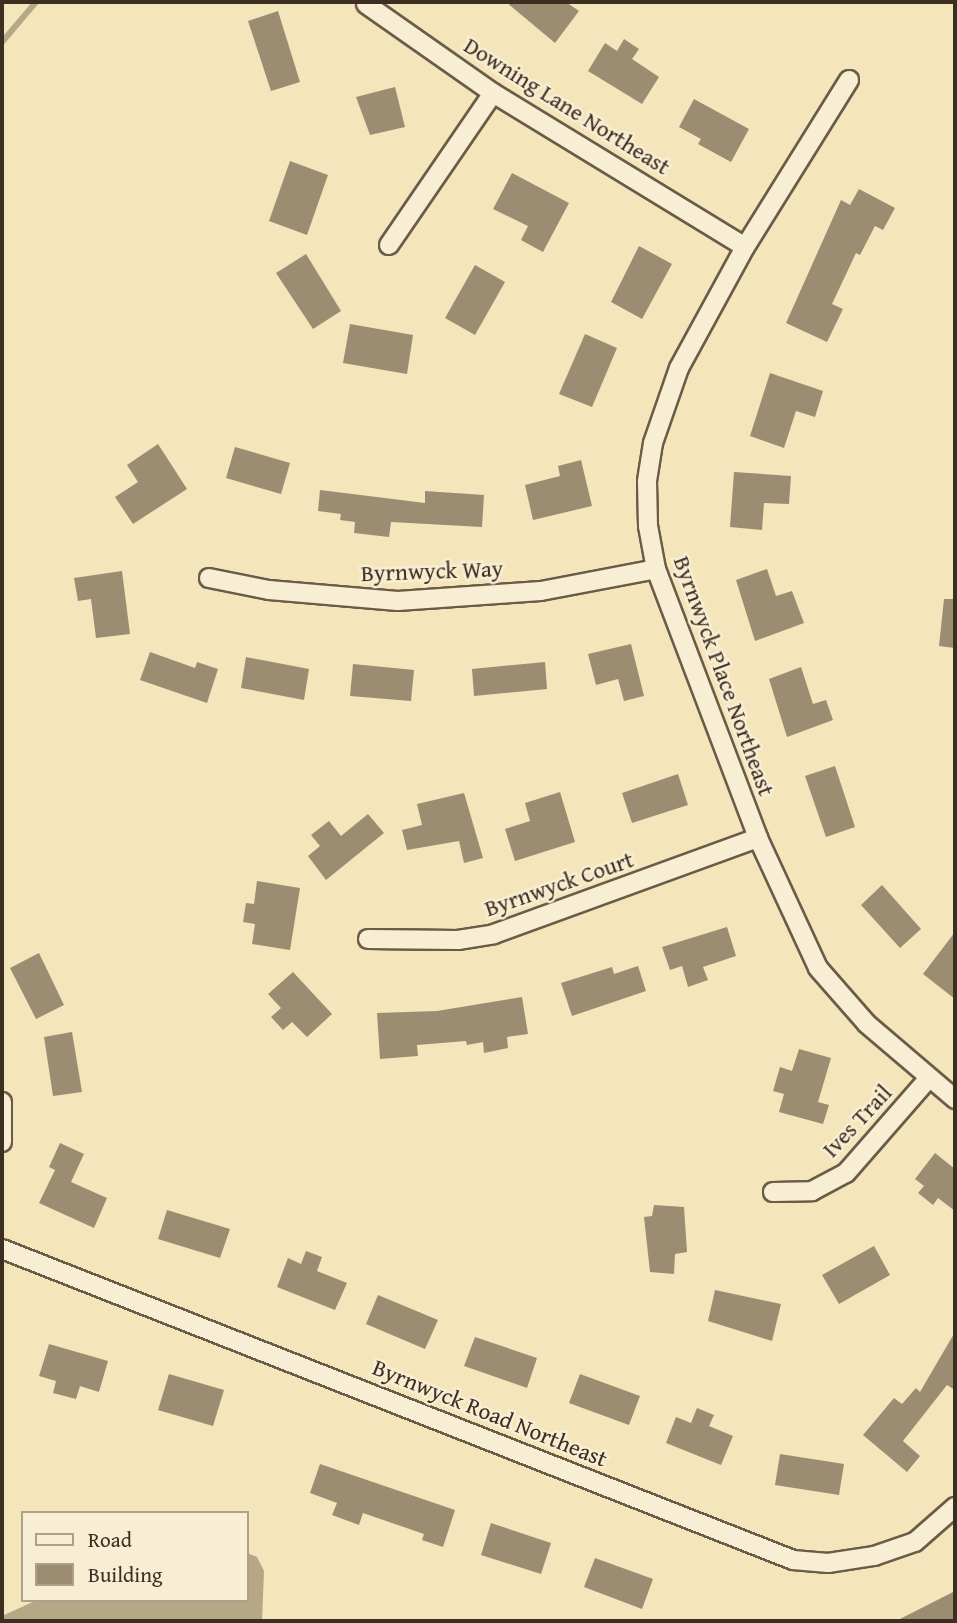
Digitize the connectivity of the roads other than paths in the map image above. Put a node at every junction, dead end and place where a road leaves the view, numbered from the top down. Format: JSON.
{"nodes":[{"id":1,"x":366,"y":4,"type":"dead end"},
{"id":2,"x":849,"y":80,"type":"dead end"},
{"id":3,"x":493,"y":93,"type":"junction"},
{"id":4,"x":389,"y":245,"type":"dead end"},
{"id":5,"x":745,"y":247,"type":"junction"},
{"id":6,"x":656,"y":569,"type":"junction"},
{"id":7,"x":209,"y":578,"type":"dead end"},
{"id":8,"x":758,"y":838,"type":"junction"},
{"id":9,"x":368,"y":939,"type":"dead end"},
{"id":10,"x":929,"y":1078,"type":"junction"},
{"id":11,"x":955,"y":1099,"type":"edge"},
{"id":12,"x":2,"y":1102,"type":"edge"},
{"id":13,"x":2,"y":1142,"type":"edge"},
{"id":14,"x":773,"y":1192,"type":"dead end"},
{"id":15,"x":2,"y":1249,"type":"edge"},
{"id":16,"x":955,"y":1507,"type":"edge"}],
"edges":[{"from":1,"to":3,"type":"street","name":"Downing Lane Northeast"},
{"from":2,"to":5,"type":"street","name":"Byrnwyck Place Northeast"},
{"from":3,"to":4,"type":"street"},
{"from":3,"to":5,"type":"street","name":"Downing Lane Northeast"},
{"from":5,"to":6,"type":"street","name":"Byrnwyck Place Northeast"},
{"from":6,"to":7,"type":"street","name":"Byrnwyck Way"},
{"from":6,"to":8,"type":"street","name":"Byrnwyck Place Northeast"},
{"from":8,"to":9,"type":"street","name":"Byrnwyck Court"},
{"from":8,"to":10,"type":"street","name":"Byrnwyck Place Northeast"},
{"from":10,"to":11,"type":"street","name":"Byrnwyck Place Northeast"},
{"from":10,"to":14,"type":"street","name":"Ives Trail"},
{"from":12,"to":13,"type":"street"},
{"from":15,"to":16,"type":"street","name":"Byrnwyck Road Northeast"}]}
